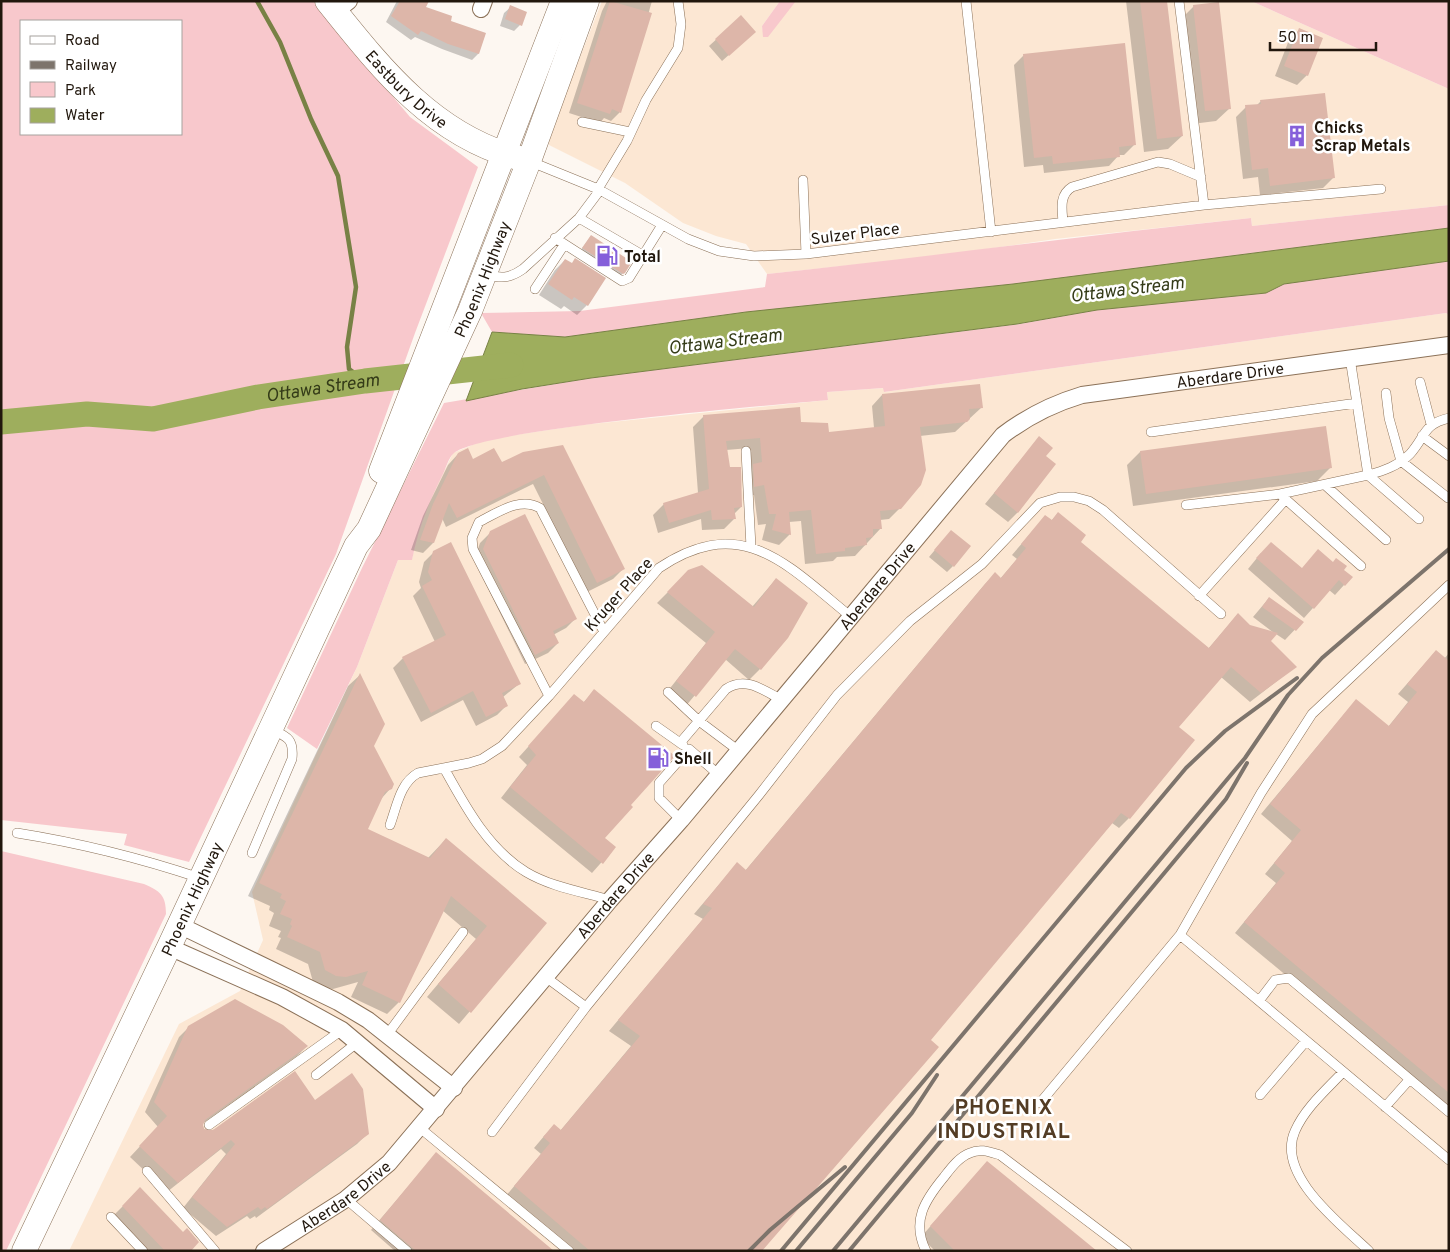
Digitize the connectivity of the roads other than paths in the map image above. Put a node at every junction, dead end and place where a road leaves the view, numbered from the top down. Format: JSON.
{"nodes":[{"id":1,"x":563,"y":1,"type":"edge"},
{"id":2,"x":586,"y":1,"type":"edge"},
{"id":3,"x":678,"y":1,"type":"edge"},
{"id":4,"x":966,"y":1,"type":"edge"},
{"id":5,"x":1179,"y":1,"type":"edge"},
{"id":6,"x":337,"y":5,"type":"edge"},
{"id":7,"x":582,"y":122,"type":"dead end"},
{"id":8,"x":630,"y":132,"type":"junction"},
{"id":9,"x":503,"y":154,"type":"junction"},
{"id":10,"x":529,"y":161,"type":"junction"},
{"id":11,"x":1200,"y":177,"type":"junction"},
{"id":12,"x":803,"y":180,"type":"dead end"},
{"id":13,"x":599,"y":189,"type":"junction"},
{"id":14,"x":1380,"y":189,"type":"dead end"},
{"id":15,"x":1204,"y":204,"type":"junction"},
{"id":16,"x":580,"y":218,"type":"junction"},
{"id":17,"x":1063,"y":222,"type":"junction"},
{"id":18,"x":662,"y":225,"type":"junction"},
{"id":19,"x":991,"y":232,"type":"junction"},
{"id":20,"x":555,"y":238,"type":"junction"},
{"id":21,"x":564,"y":244,"type":"junction"},
{"id":22,"x":806,"y":254,"type":"junction"},
{"id":23,"x":644,"y":256,"type":"junction"},
{"id":24,"x":484,"y":275,"type":"junction"},
{"id":25,"x":535,"y":289,"type":"dead end"},
{"id":26,"x":1449,"y":345,"type":"edge"},
{"id":27,"x":1350,"y":358,"type":"junction"},
{"id":28,"x":1420,"y":382,"type":"dead end"},
{"id":29,"x":1386,"y":393,"type":"dead end"},
{"id":30,"x":1357,"y":403,"type":"junction"},
{"id":31,"x":1449,"y":418,"type":"edge"},
{"id":32,"x":1431,"y":424,"type":"junction"},
{"id":33,"x":407,"y":429,"type":"junction"},
{"id":34,"x":1152,"y":432,"type":"dead end"},
{"id":35,"x":1422,"y":436,"type":"junction"},
{"id":36,"x":746,"y":451,"type":"dead end"},
{"id":37,"x":1449,"y":456,"type":"edge"},
{"id":38,"x":1401,"y":461,"type":"junction"},
{"id":39,"x":1368,"y":475,"type":"junction"},
{"id":40,"x":1325,"y":485,"type":"junction"},
{"id":41,"x":1283,"y":496,"type":"junction"},
{"id":42,"x":1448,"y":498,"type":"edge"},
{"id":43,"x":1186,"y":505,"type":"dead end"},
{"id":44,"x":1419,"y":519,"type":"dead end"},
{"id":45,"x":1386,"y":540,"type":"dead end"},
{"id":46,"x":751,"y":547,"type":"junction"},
{"id":47,"x":1361,"y":566,"type":"dead end"},
{"id":48,"x":1449,"y":585,"type":"edge"},
{"id":49,"x":1199,"y":596,"type":"junction"},
{"id":50,"x":1221,"y":614,"type":"dead end"},
{"id":51,"x":850,"y":616,"type":"junction"},
{"id":52,"x":604,"y":632,"type":"junction"},
{"id":53,"x":668,"y":692,"type":"dead end"},
{"id":54,"x":549,"y":696,"type":"junction"},
{"id":55,"x":782,"y":700,"type":"junction"},
{"id":56,"x":699,"y":721,"type":"junction"},
{"id":57,"x":656,"y":726,"type":"dead end"},
{"id":58,"x":270,"y":729,"type":"junction"},
{"id":59,"x":680,"y":743,"type":"junction"},
{"id":60,"x":689,"y":749,"type":"junction"},
{"id":61,"x":739,"y":751,"type":"junction"},
{"id":62,"x":444,"y":768,"type":"junction"},
{"id":63,"x":718,"y":774,"type":"junction"},
{"id":64,"x":681,"y":820,"type":"junction"},
{"id":65,"x":390,"y":825,"type":"dead end"},
{"id":66,"x":18,"y":833,"type":"dead end"},
{"id":67,"x":252,"y":853,"type":"dead end"},
{"id":68,"x":200,"y":878,"type":"junction"},
{"id":69,"x":610,"y":900,"type":"junction"},
{"id":70,"x":178,"y":925,"type":"junction"},
{"id":71,"x":463,"y":932,"type":"dead end"},
{"id":72,"x":1180,"y":935,"type":"junction"},
{"id":73,"x":169,"y":947,"type":"junction"},
{"id":74,"x":547,"y":978,"type":"junction"},
{"id":75,"x":1259,"y":1001,"type":"junction"},
{"id":76,"x":586,"y":1007,"type":"junction"},
{"id":77,"x":342,"y":1030,"type":"junction"},
{"id":78,"x":387,"y":1035,"type":"junction"},
{"id":79,"x":1306,"y":1041,"type":"junction"},
{"id":80,"x":358,"y":1042,"type":"junction"},
{"id":81,"x":1343,"y":1072,"type":"junction"},
{"id":82,"x":316,"y":1075,"type":"dead end"},
{"id":83,"x":1409,"y":1080,"type":"junction"},
{"id":84,"x":454,"y":1088,"type":"junction"},
{"id":85,"x":1260,"y":1095,"type":"dead end"},
{"id":86,"x":1040,"y":1102,"type":"dead end"},
{"id":87,"x":1385,"y":1107,"type":"junction"},
{"id":88,"x":436,"y":1108,"type":"junction"},
{"id":89,"x":1449,"y":1112,"type":"edge"},
{"id":90,"x":209,"y":1125,"type":"dead end"},
{"id":91,"x":420,"y":1128,"type":"junction"},
{"id":92,"x":492,"y":1132,"type":"dead end"},
{"id":93,"x":1449,"y":1160,"type":"edge"},
{"id":94,"x":148,"y":1171,"type":"dead end"},
{"id":95,"x":346,"y":1199,"type":"junction"},
{"id":96,"x":111,"y":1217,"type":"dead end"},
{"id":97,"x":24,"y":1251,"type":"edge"},
{"id":98,"x":143,"y":1251,"type":"edge"},
{"id":99,"x":215,"y":1251,"type":"edge"},
{"id":100,"x":264,"y":1251,"type":"edge"},
{"id":101,"x":407,"y":1251,"type":"edge"},
{"id":102,"x":569,"y":1251,"type":"edge"},
{"id":103,"x":926,"y":1251,"type":"edge"},
{"id":104,"x":1127,"y":1251,"type":"edge"},
{"id":105,"x":1369,"y":1251,"type":"edge"}],
"edges":[{"from":1,"to":9,"type":"main road","name":"Phoenix Highway"},
{"from":2,"to":10,"type":"main road","name":"Phoenix Highway"},
{"from":3,"to":8,"type":"lane"},
{"from":4,"to":19,"type":"lane"},
{"from":5,"to":11,"type":"lane"},
{"from":6,"to":9,"type":"main road","name":"Eastbury Drive"},
{"from":7,"to":8,"type":"lane"},
{"from":8,"to":13,"type":"lane"},
{"from":9,"to":10,"type":"main road","name":"Eastbury Drive"},
{"from":9,"to":33,"type":"main road","name":"Phoenix Highway"},
{"from":10,"to":13,"type":"lane","name":"Sulzer Place"},
{"from":10,"to":24,"type":"main road","name":"Phoenix Highway"},
{"from":11,"to":15,"type":"lane"},
{"from":11,"to":17,"type":"lane"},
{"from":12,"to":22,"type":"lane"},
{"from":13,"to":16,"type":"lane"},
{"from":13,"to":18,"type":"lane","name":"Sulzer Place"},
{"from":14,"to":15,"type":"lane","name":"Sulzer Place"},
{"from":15,"to":17,"type":"lane","name":"Sulzer Place"},
{"from":16,"to":20,"type":"lane"},
{"from":16,"to":23,"type":"lane"},
{"from":17,"to":19,"type":"lane","name":"Sulzer Place"},
{"from":18,"to":22,"type":"lane","name":"Sulzer Place"},
{"from":18,"to":23,"type":"lane"},
{"from":19,"to":22,"type":"lane","name":"Sulzer Place"},
{"from":20,"to":21,"type":"lane"},
{"from":20,"to":24,"type":"lane"},
{"from":21,"to":23,"type":"lane"},
{"from":21,"to":25,"type":"lane"},
{"from":24,"to":33,"type":"main road","name":"Phoenix Highway"},
{"from":26,"to":27,"type":"street","name":"Aberdare Drive"},
{"from":27,"to":30,"type":"lane"},
{"from":27,"to":51,"type":"street","name":"Aberdare Drive"},
{"from":28,"to":32,"type":"lane"},
{"from":29,"to":38,"type":"lane"},
{"from":30,"to":34,"type":"lane"},
{"from":30,"to":39,"type":"lane"},
{"from":31,"to":32,"type":"lane"},
{"from":32,"to":35,"type":"lane"},
{"from":33,"to":58,"type":"main road","name":"Phoenix Highway"},
{"from":35,"to":37,"type":"lane"},
{"from":35,"to":38,"type":"lane"},
{"from":36,"to":46,"type":"lane"},
{"from":38,"to":39,"type":"lane"},
{"from":38,"to":42,"type":"lane"},
{"from":39,"to":40,"type":"lane"},
{"from":39,"to":44,"type":"lane"},
{"from":40,"to":41,"type":"lane"},
{"from":40,"to":45,"type":"lane"},
{"from":41,"to":43,"type":"lane"},
{"from":41,"to":47,"type":"lane"},
{"from":41,"to":49,"type":"lane"},
{"from":46,"to":51,"type":"lane","name":"Kruger Place"},
{"from":46,"to":52,"type":"lane","name":"Kruger Place"},
{"from":48,"to":72,"type":"lane"},
{"from":49,"to":50,"type":"lane"},
{"from":49,"to":76,"type":"lane"},
{"from":51,"to":55,"type":"street","name":"Aberdare Drive"},
{"from":52,"to":54,"type":"lane","name":"Kruger Place"},
{"from":52,"to":54,"type":"lane"},
{"from":53,"to":56,"type":"lane"},
{"from":54,"to":62,"type":"lane","name":"Kruger Place"},
{"from":55,"to":56,"type":"lane"},
{"from":55,"to":61,"type":"street","name":"Aberdare Drive"},
{"from":56,"to":59,"type":"lane"},
{"from":56,"to":61,"type":"lane"},
{"from":57,"to":59,"type":"lane"},
{"from":58,"to":67,"type":"lane"},
{"from":58,"to":68,"type":"main road","name":"Phoenix Highway"},
{"from":59,"to":60,"type":"lane"},
{"from":60,"to":63,"type":"lane"},
{"from":60,"to":64,"type":"lane"},
{"from":61,"to":63,"type":"street","name":"Aberdare Drive"},
{"from":62,"to":65,"type":"lane","name":"Kruger Place"},
{"from":62,"to":69,"type":"lane"},
{"from":63,"to":64,"type":"street","name":"Aberdare Drive"},
{"from":64,"to":69,"type":"street","name":"Aberdare Drive"},
{"from":66,"to":68,"type":"lane"},
{"from":68,"to":70,"type":"main road","name":"Phoenix Highway"},
{"from":69,"to":74,"type":"street","name":"Aberdare Drive"},
{"from":70,"to":73,"type":"main road","name":"Phoenix Highway"},
{"from":70,"to":78,"type":"street"},
{"from":71,"to":78,"type":"lane"},
{"from":72,"to":75,"type":"lane"},
{"from":72,"to":86,"type":"lane"},
{"from":73,"to":77,"type":"street"},
{"from":73,"to":97,"type":"main road","name":"Phoenix Highway"},
{"from":74,"to":76,"type":"lane"},
{"from":74,"to":84,"type":"street","name":"Aberdare Drive"},
{"from":75,"to":79,"type":"lane"},
{"from":75,"to":83,"type":"lane"},
{"from":76,"to":92,"type":"lane"},
{"from":77,"to":80,"type":"street"},
{"from":77,"to":90,"type":"lane"},
{"from":78,"to":84,"type":"street"},
{"from":79,"to":81,"type":"lane"},
{"from":79,"to":85,"type":"lane"},
{"from":80,"to":82,"type":"lane"},
{"from":80,"to":88,"type":"street"},
{"from":81,"to":87,"type":"lane"},
{"from":81,"to":105,"type":"lane"},
{"from":83,"to":87,"type":"lane"},
{"from":83,"to":89,"type":"lane"},
{"from":84,"to":88,"type":"street","name":"Aberdare Drive"},
{"from":87,"to":93,"type":"lane"},
{"from":88,"to":91,"type":"street","name":"Aberdare Drive"},
{"from":91,"to":95,"type":"street","name":"Aberdare Drive"},
{"from":91,"to":102,"type":"lane"},
{"from":94,"to":99,"type":"lane"},
{"from":95,"to":100,"type":"street","name":"Aberdare Drive"},
{"from":95,"to":101,"type":"lane"},
{"from":96,"to":98,"type":"lane"},
{"from":103,"to":104,"type":"lane"}]}
